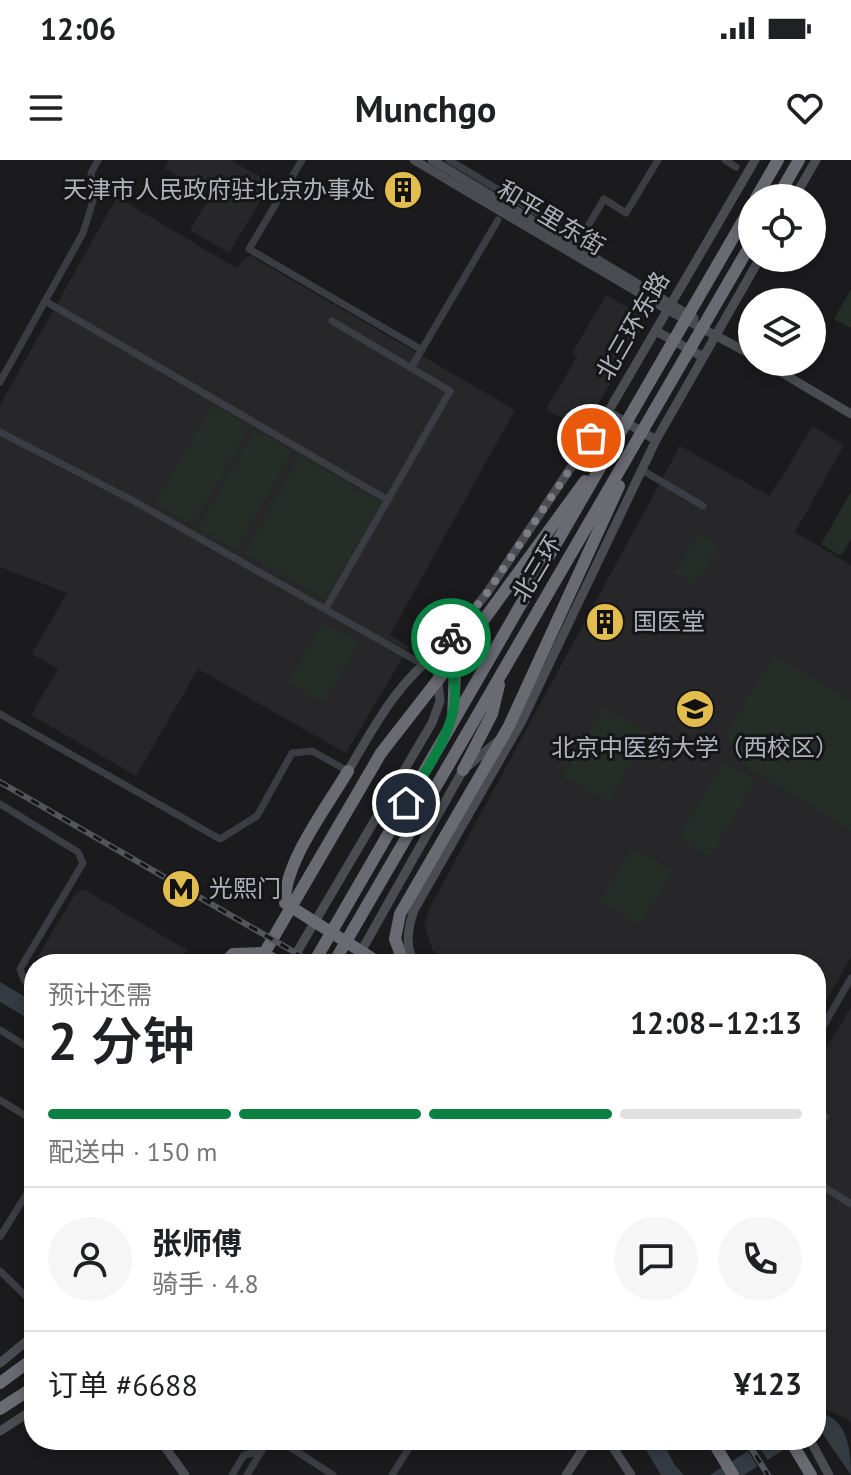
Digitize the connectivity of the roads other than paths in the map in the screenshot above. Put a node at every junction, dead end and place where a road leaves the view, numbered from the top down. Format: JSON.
{"nodes":[{"id":1,"x":98,"y":160,"type":"edge"},
{"id":2,"x":302,"y":160,"type":"edge"},
{"id":3,"x":414,"y":160,"type":"edge"},
{"id":4,"x":432,"y":160,"type":"edge"},
{"id":5,"x":449,"y":160,"type":"edge"},
{"id":6,"x":658,"y":160,"type":"edge"},
{"id":7,"x":725,"y":160,"type":"edge"},
{"id":8,"x":755,"y":160,"type":"edge"},
{"id":9,"x":778,"y":160,"type":"edge"},
{"id":10,"x":799,"y":160,"type":"edge"},
{"id":11,"x":816,"y":160,"type":"edge"},
{"id":12,"x":736,"y":167,"type":"dead end"},
{"id":13,"x":764,"y":184,"type":"edge"},
{"id":14,"x":785,"y":184,"type":"edge"},
{"id":15,"x":802,"y":184,"type":"edge"},
{"id":16,"x":498,"y":220,"type":"dead end"},
{"id":17,"x":588,"y":226,"type":"dead end"},
{"id":18,"x":738,"y":229,"type":"edge"},
{"id":19,"x":562,"y":237,"type":"junction"},
{"id":20,"x":738,"y":267,"type":"edge"},
{"id":21,"x":752,"y":272,"type":"edge"},
{"id":22,"x":45,"y":301,"type":"junction"},
{"id":23,"x":670,"y":307,"type":"junction"},
{"id":24,"x":332,"y":321,"type":"dead end"},
{"id":25,"x":656,"y":331,"type":"junction"},
{"id":26,"x":716,"y":334,"type":"junction"},
{"id":27,"x":738,"y":347,"type":"edge"},
{"id":28,"x":422,"y":350,"type":"junction"},
{"id":29,"x":703,"y":357,"type":"junction"},
{"id":30,"x":411,"y":368,"type":"junction"},
{"id":31,"x":787,"y":376,"type":"edge"},
{"id":32,"x":0,"y":382,"type":"edge"},
{"id":33,"x":608,"y":412,"type":"junction"},
{"id":34,"x":851,"y":414,"type":"edge"},
{"id":35,"x":622,"y":430,"type":"junction"},
{"id":36,"x":0,"y":432,"type":"edge"},
{"id":37,"x":656,"y":440,"type":"junction"},
{"id":38,"x":632,"y":453,"type":"junction"},
{"id":39,"x":642,"y":470,"type":"junction"},
{"id":40,"x":388,"y":500,"type":"junction"},
{"id":41,"x":703,"y":506,"type":"dead end"},
{"id":42,"x":326,"y":608,"type":"junction"},
{"id":43,"x":441,"y":650,"type":"junction"},
{"id":44,"x":422,"y":664,"type":"junction"},
{"id":45,"x":503,"y":670,"type":"junction"},
{"id":46,"x":437,"y":672,"type":"junction"},
{"id":47,"x":0,"y":714,"type":"edge"},
{"id":48,"x":522,"y":721,"type":"junction"},
{"id":49,"x":453,"y":723,"type":"junction"},
{"id":50,"x":463,"y":770,"type":"junction"},
{"id":51,"x":348,"y":771,"type":"junction"},
{"id":52,"x":0,"y":804,"type":"edge"},
{"id":53,"x":28,"y":954,"type":"edge"},
{"id":54,"x":237,"y":954,"type":"edge"},
{"id":55,"x":264,"y":954,"type":"edge"},
{"id":56,"x":264,"y":954,"type":"edge"},
{"id":57,"x":296,"y":954,"type":"edge"},
{"id":58,"x":319,"y":954,"type":"edge"},
{"id":59,"x":339,"y":954,"type":"edge"},
{"id":60,"x":360,"y":954,"type":"edge"},
{"id":61,"x":365,"y":954,"type":"edge"},
{"id":62,"x":400,"y":954,"type":"edge"},
{"id":63,"x":413,"y":954,"type":"edge"},
{"id":64,"x":23,"y":963,"type":"edge"},
{"id":65,"x":851,"y":978,"type":"edge"},
{"id":66,"x":24,"y":980,"type":"edge"},
{"id":67,"x":826,"y":1022,"type":"edge"},
{"id":68,"x":0,"y":1030,"type":"edge"},
{"id":69,"x":24,"y":1045,"type":"edge"},
{"id":70,"x":0,"y":1100,"type":"edge"},
{"id":71,"x":24,"y":1115,"type":"edge"},
{"id":72,"x":826,"y":1188,"type":"edge"},
{"id":73,"x":24,"y":1198,"type":"edge"},
{"id":74,"x":851,"y":1204,"type":"edge"},
{"id":75,"x":0,"y":1237,"type":"edge"},
{"id":76,"x":0,"y":1271,"type":"edge"},
{"id":77,"x":24,"y":1294,"type":"edge"},
{"id":78,"x":24,"y":1343,"type":"edge"},
{"id":79,"x":0,"y":1363,"type":"edge"},
{"id":80,"x":24,"y":1365,"type":"edge"},
{"id":81,"x":0,"y":1383,"type":"edge"},
{"id":82,"x":24,"y":1393,"type":"edge"},
{"id":83,"x":0,"y":1409,"type":"edge"},
{"id":84,"x":24,"y":1415,"type":"edge"},
{"id":85,"x":0,"y":1431,"type":"edge"},
{"id":86,"x":167,"y":1450,"type":"edge"},
{"id":87,"x":294,"y":1450,"type":"edge"},
{"id":88,"x":408,"y":1450,"type":"edge"},
{"id":89,"x":582,"y":1450,"type":"edge"},
{"id":90,"x":615,"y":1450,"type":"edge"},
{"id":91,"x":718,"y":1450,"type":"edge"},
{"id":92,"x":796,"y":1450,"type":"edge"},
{"id":93,"x":815,"y":1450,"type":"edge"},
{"id":94,"x":261,"y":1452,"type":"joint"},
{"id":95,"x":185,"y":1475,"type":"edge"},
{"id":96,"x":232,"y":1475,"type":"edge"},
{"id":97,"x":247,"y":1475,"type":"edge"},
{"id":98,"x":333,"y":1475,"type":"edge"},
{"id":99,"x":392,"y":1475,"type":"edge"},
{"id":100,"x":566,"y":1475,"type":"edge"},
{"id":101,"x":631,"y":1475,"type":"edge"},
{"id":102,"x":733,"y":1475,"type":"edge"},
{"id":103,"x":811,"y":1475,"type":"edge"},
{"id":104,"x":829,"y":1475,"type":"edge"}],
"edges":[{"from":1,"to":22,"type":"street"},
{"from":2,"to":28,"type":"street"},
{"from":3,"to":23,"type":"street","name":"和平里东街"},
{"from":4,"to":19,"type":"street","name":"和平里东街"},
{"from":5,"to":19,"type":"street"},
{"from":6,"to":17,"type":"street"},
{"from":7,"to":12,"type":"street"},
{"from":8,"to":23,"type":"street","name":"北三环东路"},
{"from":9,"to":13,"type":"highway"},
{"from":10,"to":14,"type":"highway"},
{"from":11,"to":15,"type":"street"},
{"from":16,"to":28,"type":"street"},
{"from":18,"to":35,"type":"highway","name":"北三环"},
{"from":19,"to":23,"type":"street","name":"和平里东街"},
{"from":20,"to":38,"type":"highway","name":"北三环"},
{"from":21,"to":26,"type":"street"},
{"from":22,"to":32,"type":"street"},
{"from":22,"to":40,"type":"street"},
{"from":23,"to":25,"type":"street","name":"北三环东路"},
{"from":23,"to":26,"type":"street"},
{"from":24,"to":30,"type":"street"},
{"from":25,"to":29,"type":"street"},
{"from":25,"to":33,"type":"street","name":"北三环东路"},
{"from":26,"to":27,"type":"street"},
{"from":26,"to":29,"type":"street"},
{"from":28,"to":30,"type":"street"},
{"from":29,"to":37,"type":"street"},
{"from":30,"to":40,"type":"street"},
{"from":31,"to":34,"type":"street"},
{"from":33,"to":37,"type":"street"},
{"from":33,"to":43,"type":"street","name":"北三环东路"},
{"from":35,"to":49,"type":"highway","name":"北三环"},
{"from":35,"to":55,"type":"highway"},
{"from":36,"to":42,"type":"street"},
{"from":37,"to":39,"type":"street"},
{"from":38,"to":45,"type":"highway","name":"北三环"},
{"from":38,"to":62,"type":"highway"},
{"from":39,"to":41,"type":"street"},
{"from":39,"to":48,"type":"street"},
{"from":40,"to":42,"type":"street"},
{"from":42,"to":44,"type":"street"},
{"from":43,"to":44,"type":"street"},
{"from":43,"to":46,"type":"street","name":"北三环东路"},
{"from":43,"to":49,"type":"highway"},
{"from":44,"to":46,"type":"street"},
{"from":44,"to":51,"type":"street"},
{"from":45,"to":50,"type":"highway"},
{"from":45,"to":59,"type":"highway","name":"北三环"},
{"from":46,"to":57,"type":"street","name":"北三环东路"},
{"from":47,"to":51,"type":"street"},
{"from":48,"to":50,"type":"street"},
{"from":48,"to":63,"type":"street"},
{"from":49,"to":58,"type":"highway","name":"北三环"},
{"from":50,"to":60,"type":"street"},
{"from":51,"to":61,"type":"highway"},
{"from":52,"to":53,"type":"street"},
{"from":54,"to":56,"type":"highway"},
{"from":64,"to":66,"type":"street"},
{"from":65,"to":67,"type":"street"},
{"from":68,"to":69,"type":"street"},
{"from":70,"to":71,"type":"street"},
{"from":72,"to":74,"type":"street"},
{"from":73,"to":75,"type":"street"},
{"from":76,"to":77,"type":"street"},
{"from":78,"to":79,"type":"street"},
{"from":80,"to":81,"type":"highway"},
{"from":82,"to":83,"type":"highway"},
{"from":84,"to":85,"type":"street"},
{"from":86,"to":95,"type":"street"},
{"from":87,"to":98,"type":"street"},
{"from":88,"to":99,"type":"street"},
{"from":89,"to":100,"type":"street"},
{"from":90,"to":101,"type":"street"},
{"from":91,"to":102,"type":"highway"},
{"from":92,"to":103,"type":"highway"},
{"from":93,"to":104,"type":"street"},
{"from":94,"to":96,"type":"street"},
{"from":94,"to":97,"type":"street"}]}
